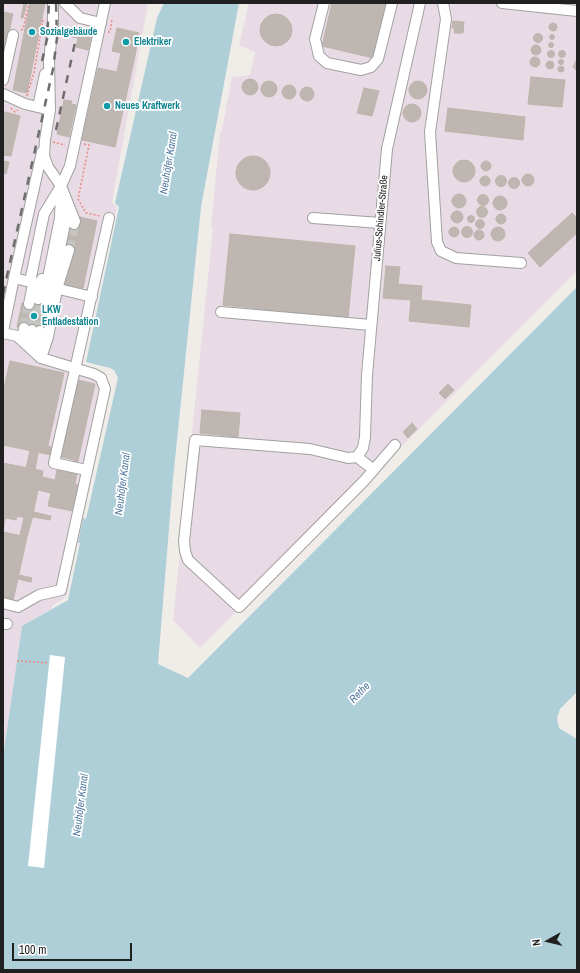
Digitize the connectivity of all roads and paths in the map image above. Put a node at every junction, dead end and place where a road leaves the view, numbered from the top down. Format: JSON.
{"nodes":[{"id":1,"x":53,"y":3,"type":"edge"},
{"id":2,"x":65,"y":3,"type":"edge"},
{"id":3,"x":105,"y":3,"type":"edge"},
{"id":4,"x":324,"y":3,"type":"edge"},
{"id":5,"x":392,"y":3,"type":"edge"},
{"id":6,"x":430,"y":3,"type":"edge"},
{"id":7,"x":443,"y":3,"type":"edge"},
{"id":8,"x":502,"y":3,"type":"edge"},
{"id":9,"x":420,"y":5,"type":"edge"},
{"id":10,"x":550,"y":6,"type":"edge"},
{"id":11,"x":577,"y":11,"type":"edge"},
{"id":12,"x":44,"y":18,"type":"dead end"},
{"id":13,"x":101,"y":23,"type":"junction"},
{"id":14,"x":108,"y":32,"type":"dead end"},
{"id":15,"x":13,"y":35,"type":"dead end"},
{"id":16,"x":106,"y":39,"type":"dead end"},
{"id":17,"x":48,"y":61,"type":"junction"},
{"id":18,"x":3,"y":80,"type":"edge"},
{"id":19,"x":3,"y":94,"type":"edge"},
{"id":20,"x":25,"y":104,"type":"junction"},
{"id":21,"x":38,"y":107,"type":"junction"},
{"id":22,"x":50,"y":110,"type":"junction"},
{"id":23,"x":45,"y":140,"type":"junction"},
{"id":24,"x":76,"y":140,"type":"junction"},
{"id":25,"x":61,"y":186,"type":"junction"},
{"id":26,"x":61,"y":218,"type":"junction"},
{"id":27,"x":109,"y":218,"type":"joint"},
{"id":28,"x":313,"y":218,"type":"dead end"},
{"id":29,"x":380,"y":223,"type":"junction"},
{"id":30,"x":69,"y":250,"type":"tunnel mouth"},
{"id":31,"x":521,"y":263,"type":"dead end"},
{"id":32,"x":14,"y":278,"type":"junction"},
{"id":33,"x":45,"y":286,"type":"junction"},
{"id":34,"x":92,"y":297,"type":"junction"},
{"id":35,"x":7,"y":299,"type":"edge"},
{"id":36,"x":221,"y":312,"type":"dead end"},
{"id":37,"x":371,"y":325,"type":"junction"},
{"id":38,"x":3,"y":332,"type":"edge"},
{"id":39,"x":32,"y":349,"type":"junction"},
{"id":40,"x":75,"y":369,"type":"junction"},
{"id":41,"x":395,"y":445,"type":"dead end"},
{"id":42,"x":357,"y":457,"type":"junction"},
{"id":43,"x":86,"y":470,"type":"junction"},
{"id":44,"x":374,"y":470,"type":"junction"},
{"id":45,"x":3,"y":603,"type":"edge"},
{"id":46,"x":17,"y":660,"type":"dead end"},
{"id":47,"x":49,"y":663,"type":"dead end"}],
"edges":[{"from":1,"to":17,"type":"street"},
{"from":2,"to":13,"type":"street"},
{"from":3,"to":13,"type":"street"},
{"from":4,"to":5,"type":"street"},
{"from":6,"to":9,"type":"street"},
{"from":7,"to":31,"type":"street"},
{"from":8,"to":10,"type":"street"},
{"from":9,"to":29,"type":"street","name":"Julius-Schindler-Straße"},
{"from":10,"to":11,"type":"street"},
{"from":12,"to":20,"type":"path"},
{"from":13,"to":24,"type":"street"},
{"from":14,"to":16,"type":"path"},
{"from":15,"to":18,"type":"street"},
{"from":17,"to":21,"type":"street"},
{"from":17,"to":22,"type":"street"},
{"from":19,"to":20,"type":"street"},
{"from":20,"to":21,"type":"street"},
{"from":21,"to":22,"type":"street"},
{"from":22,"to":23,"type":"street"},
{"from":23,"to":24,"type":"path"},
{"from":23,"to":25,"type":"street"},
{"from":23,"to":32,"type":"street"},
{"from":24,"to":25,"type":"street"},
{"from":24,"to":27,"type":"path"},
{"from":25,"to":26,"type":"street"},
{"from":25,"to":26,"type":"street"},
{"from":25,"to":26,"type":"street"},
{"from":26,"to":33,"type":"street"},
{"from":26,"to":33,"type":"street"},
{"from":27,"to":34,"type":"street"},
{"from":28,"to":29,"type":"street"},
{"from":29,"to":37,"type":"street","name":"Julius-Schindler-Straße"},
{"from":30,"to":33,"type":"street"},
{"from":32,"to":33,"type":"street"},
{"from":32,"to":35,"type":"street"},
{"from":33,"to":33,"type":"street"},
{"from":33,"to":34,"type":"street"},
{"from":33,"to":39,"type":"street"},
{"from":34,"to":40,"type":"street"},
{"from":35,"to":38,"type":"street"},
{"from":36,"to":37,"type":"street"},
{"from":37,"to":42,"type":"street","name":"Julius-Schindler-Straße"},
{"from":38,"to":39,"type":"street"},
{"from":39,"to":39,"type":"street"},
{"from":39,"to":40,"type":"street"},
{"from":40,"to":43,"type":"street"},
{"from":40,"to":43,"type":"street"},
{"from":41,"to":44,"type":"street"},
{"from":42,"to":44,"type":"street"},
{"from":42,"to":44,"type":"street"},
{"from":43,"to":45,"type":"street"},
{"from":46,"to":47,"type":"path"}]}
